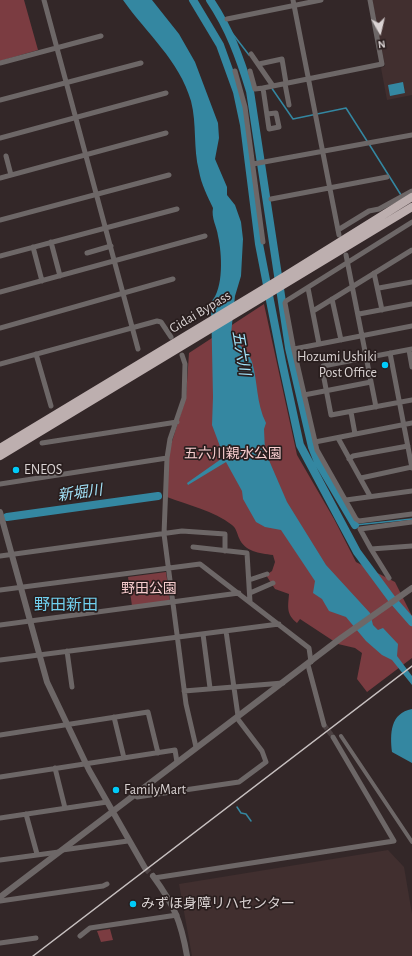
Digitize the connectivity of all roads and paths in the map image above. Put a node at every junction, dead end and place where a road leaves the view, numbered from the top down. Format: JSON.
{"nodes":[{"id":1,"x":44,"y":0,"type":"edge"},
{"id":2,"x":321,"y":0,"type":"edge"},
{"id":3,"x":370,"y":0,"type":"edge"},
{"id":4,"x":293,"y":3,"type":"edge"},
{"id":5,"x":227,"y":19,"type":"dead end"},
{"id":6,"x":101,"y":36,"type":"dead end"},
{"id":7,"x":57,"y":48,"type":"junction"},
{"id":8,"x":251,"y":54,"type":"dead end"},
{"id":9,"x":0,"y":63,"type":"edge"},
{"id":10,"x":141,"y":63,"type":"dead end"},
{"id":11,"x":259,"y":64,"type":"junction"},
{"id":12,"x":234,"y":71,"type":"dead end"},
{"id":13,"x":250,"y":71,"type":"dead end"},
{"id":14,"x":308,"y":78,"type":"junction"},
{"id":15,"x":67,"y":82,"type":"junction"},
{"id":16,"x":286,"y":83,"type":"junction"},
{"id":17,"x":269,"y":87,"type":"junction"},
{"id":18,"x":166,"y":93,"type":"dead end"},
{"id":19,"x":0,"y":100,"type":"edge"},
{"id":20,"x":289,"y":105,"type":"dead end"},
{"id":21,"x":267,"y":114,"type":"dead end"},
{"id":22,"x":76,"y":118,"type":"junction"},
{"id":23,"x":166,"y":133,"type":"dead end"},
{"id":24,"x":412,"y":135,"type":"edge"},
{"id":25,"x":0,"y":138,"type":"edge"},
{"id":26,"x":322,"y":152,"type":"junction"},
{"id":27,"x":86,"y":155,"type":"junction"},
{"id":28,"x":6,"y":156,"type":"dead end"},
{"id":29,"x":253,"y":164,"type":"junction"},
{"id":30,"x":11,"y":175,"type":"junction"},
{"id":31,"x":169,"y":175,"type":"dead end"},
{"id":32,"x":387,"y":177,"type":"dead end"},
{"id":33,"x":0,"y":178,"type":"edge"},
{"id":34,"x":330,"y":188,"type":"junction"},
{"id":35,"x":412,"y":191,"type":"edge"},
{"id":36,"x":97,"y":194,"type":"junction"},
{"id":37,"x":412,"y":197,"type":"edge"},
{"id":38,"x":271,"y":199,"type":"dead end"},
{"id":39,"x":412,"y":207,"type":"edge"},
{"id":40,"x":177,"y":209,"type":"dead end"},
{"id":41,"x":0,"y":220,"type":"edge"},
{"id":42,"x":412,"y":222,"type":"edge"},
{"id":43,"x":106,"y":227,"type":"junction"},
{"id":44,"x":205,"y":236,"type":"dead end"},
{"id":45,"x":51,"y":242,"type":"junction"},
{"id":46,"x":262,"y":242,"type":"dead end"},
{"id":47,"x":111,"y":246,"type":"junction"},
{"id":48,"x":32,"y":247,"type":"junction"},
{"id":49,"x":412,"y":250,"type":"edge"},
{"id":50,"x":86,"y":253,"type":"dead end"},
{"id":51,"x":346,"y":255,"type":"dead end"},
{"id":52,"x":0,"y":256,"type":"edge"},
{"id":53,"x":115,"y":260,"type":"junction"},
{"id":54,"x":348,"y":262,"type":"junction"},
{"id":55,"x":374,"y":273,"type":"junction"},
{"id":56,"x":60,"y":276,"type":"junction"},
{"id":57,"x":174,"y":279,"type":"dead end"},
{"id":58,"x":286,"y":279,"type":"junction"},
{"id":59,"x":42,"y":281,"type":"junction"},
{"id":60,"x":412,"y":282,"type":"edge"},
{"id":61,"x":353,"y":286,"type":"junction"},
{"id":62,"x":308,"y":288,"type":"junction"},
{"id":63,"x":378,"y":288,"type":"junction"},
{"id":64,"x":0,"y":292,"type":"edge"},
{"id":65,"x":124,"y":294,"type":"junction"},
{"id":66,"x":332,"y":299,"type":"junction"},
{"id":67,"x":412,"y":304,"type":"edge"},
{"id":68,"x":312,"y":310,"type":"junction"},
{"id":69,"x":382,"y":310,"type":"junction"},
{"id":70,"x":359,"y":314,"type":"junction"},
{"id":71,"x":412,"y":326,"type":"edge"},
{"id":72,"x":0,"y":328,"type":"edge"},
{"id":73,"x":133,"y":328,"type":"junction"},
{"id":74,"x":171,"y":336,"type":"dead end"},
{"id":75,"x":192,"y":336,"type":"junction"},
{"id":76,"x":363,"y":336,"type":"junction"},
{"id":77,"x":341,"y":340,"type":"junction"},
{"id":78,"x":319,"y":344,"type":"junction"},
{"id":79,"x":138,"y":349,"type":"dead end"},
{"id":80,"x":294,"y":349,"type":"junction"},
{"id":81,"x":410,"y":350,"type":"edge"},
{"id":82,"x":36,"y":354,"type":"junction"},
{"id":83,"x":390,"y":354,"type":"junction"},
{"id":84,"x":182,"y":355,"type":"dead end"},
{"id":85,"x":367,"y":358,"type":"junction"},
{"id":86,"x":0,"y":364,"type":"edge"},
{"id":87,"x":412,"y":367,"type":"edge"},
{"id":88,"x":371,"y":382,"type":"junction"},
{"id":89,"x":327,"y":391,"type":"junction"},
{"id":90,"x":304,"y":395,"type":"junction"},
{"id":91,"x":412,"y":400,"type":"edge"},
{"id":92,"x":400,"y":402,"type":"junction"},
{"id":93,"x":51,"y":406,"type":"dead end"},
{"id":94,"x":376,"y":407,"type":"junction"},
{"id":95,"x":351,"y":412,"type":"junction"},
{"id":96,"x":177,"y":422,"type":"junction"},
{"id":97,"x":412,"y":423,"type":"edge"},
{"id":98,"x":404,"y":425,"type":"junction"},
{"id":99,"x":355,"y":434,"type":"junction"},
{"id":100,"x":338,"y":438,"type":"junction"},
{"id":101,"x":315,"y":442,"type":"junction"},
{"id":102,"x":42,"y":443,"type":"dead end"},
{"id":103,"x":408,"y":446,"type":"junction"},
{"id":104,"x":0,"y":448,"type":"edge"},
{"id":105,"x":0,"y":456,"type":"edge"},
{"id":106,"x":167,"y":458,"type":"junction"},
{"id":107,"x":349,"y":459,"type":"junction"},
{"id":108,"x":412,"y":468,"type":"edge"},
{"id":109,"x":361,"y":478,"type":"junction"},
{"id":110,"x":0,"y":484,"type":"edge"},
{"id":111,"x":412,"y":491,"type":"edge"},
{"id":112,"x":370,"y":496,"type":"junction"},
{"id":113,"x":346,"y":500,"type":"junction"},
{"id":114,"x":0,"y":513,"type":"edge"},
{"id":115,"x":412,"y":514,"type":"edge"},
{"id":116,"x":1,"y":521,"type":"edge"},
{"id":117,"x":412,"y":522,"type":"edge"},
{"id":118,"x":164,"y":534,"type":"junction"},
{"id":119,"x":412,"y":546,"type":"edge"},
{"id":120,"x":193,"y":547,"type":"dead end"},
{"id":121,"x":371,"y":549,"type":"junction"},
{"id":122,"x":225,"y":551,"type":"junction"},
{"id":123,"x":12,"y":554,"type":"junction"},
{"id":124,"x":0,"y":556,"type":"edge"},
{"id":125,"x":169,"y":569,"type":"junction"},
{"id":126,"x":266,"y":574,"type":"dead end"},
{"id":127,"x":389,"y":578,"type":"dead end"},
{"id":128,"x":249,"y":580,"type":"junction"},
{"id":129,"x":273,"y":583,"type":"dead end"},
{"id":130,"x":21,"y":587,"type":"junction"},
{"id":131,"x":412,"y":588,"type":"edge"},
{"id":132,"x":0,"y":590,"type":"edge"},
{"id":133,"x":239,"y":593,"type":"junction"},
{"id":134,"x":250,"y":593,"type":"junction"},
{"id":135,"x":250,"y":602,"type":"junction"},
{"id":136,"x":173,"y":603,"type":"junction"},
{"id":137,"x":30,"y":621,"type":"junction"},
{"id":138,"x":279,"y":624,"type":"junction"},
{"id":139,"x":0,"y":625,"type":"edge"},
{"id":140,"x":226,"y":631,"type":"junction"},
{"id":141,"x":203,"y":634,"type":"junction"},
{"id":142,"x":177,"y":638,"type":"junction"},
{"id":143,"x":67,"y":651,"type":"junction"},
{"id":144,"x":39,"y":655,"type":"junction"},
{"id":145,"x":0,"y":660,"type":"edge"},
{"id":146,"x":310,"y":663,"type":"junction"},
{"id":147,"x":284,"y":683,"type":"junction"},
{"id":148,"x":233,"y":686,"type":"junction"},
{"id":149,"x":72,"y":688,"type":"dead end"},
{"id":150,"x":210,"y":688,"type":"junction"},
{"id":151,"x":184,"y":691,"type":"junction"},
{"id":152,"x":114,"y":717,"type":"junction"},
{"id":153,"x":237,"y":717,"type":"junction"},
{"id":154,"x":66,"y":724,"type":"junction"},
{"id":155,"x":324,"y":725,"type":"tunnel mouth"},
{"id":156,"x":0,"y":734,"type":"edge"},
{"id":157,"x":341,"y":736,"type":"dead end"},
{"id":158,"x":333,"y":738,"type":"tunnel mouth"},
{"id":159,"x":196,"y":747,"type":"junction"},
{"id":160,"x":158,"y":753,"type":"junction"},
{"id":161,"x":124,"y":758,"type":"junction"},
{"id":162,"x":177,"y":762,"type":"junction"},
{"id":163,"x":86,"y":764,"type":"junction"},
{"id":164,"x":55,"y":768,"type":"junction"},
{"id":165,"x":0,"y":777,"type":"edge"},
{"id":166,"x":137,"y":797,"type":"dead end"},
{"id":167,"x":107,"y":802,"type":"junction"},
{"id":168,"x":65,"y":808,"type":"junction"},
{"id":169,"x":112,"y":811,"type":"junction"},
{"id":170,"x":26,"y":814,"type":"junction"},
{"id":171,"x":0,"y":818,"type":"edge"},
{"id":172,"x":128,"y":841,"type":"junction"},
{"id":173,"x":412,"y":842,"type":"edge"},
{"id":174,"x":61,"y":851,"type":"junction"},
{"id":175,"x":37,"y":854,"type":"junction"},
{"id":176,"x":0,"y":860,"type":"edge"},
{"id":177,"x":145,"y":868,"type":"tunnel mouth"},
{"id":178,"x":154,"y":877,"type":"joint"},
{"id":179,"x":107,"y":884,"type":"dead end"},
{"id":180,"x":0,"y":897,"type":"edge"},
{"id":181,"x":0,"y":901,"type":"edge"},
{"id":182,"x":177,"y":915,"type":"junction"},
{"id":183,"x":80,"y":936,"type":"dead end"},
{"id":184,"x":36,"y":938,"type":"dead end"},
{"id":185,"x":0,"y":943,"type":"edge"},
{"id":186,"x":187,"y":956,"type":"edge"}],
"edges":[{"from":1,"to":7,"type":"street"},
{"from":2,"to":4,"type":"street"},
{"from":3,"to":14,"type":"street"},
{"from":4,"to":5,"type":"street"},
{"from":4,"to":14,"type":"street"},
{"from":6,"to":7,"type":"street"},
{"from":7,"to":9,"type":"street"},
{"from":7,"to":15,"type":"street"},
{"from":8,"to":11,"type":"street"},
{"from":10,"to":15,"type":"street"},
{"from":11,"to":16,"type":"street"},
{"from":11,"to":17,"type":"street"},
{"from":12,"to":29,"type":"street"},
{"from":13,"to":17,"type":"street"},
{"from":14,"to":16,"type":"street"},
{"from":14,"to":26,"type":"street"},
{"from":15,"to":19,"type":"street"},
{"from":15,"to":22,"type":"street"},
{"from":16,"to":17,"type":"street"},
{"from":16,"to":20,"type":"street"},
{"from":17,"to":21,"type":"street"},
{"from":18,"to":22,"type":"street"},
{"from":22,"to":25,"type":"street"},
{"from":22,"to":27,"type":"street"},
{"from":23,"to":27,"type":"street"},
{"from":24,"to":26,"type":"street"},
{"from":26,"to":29,"type":"street"},
{"from":26,"to":34,"type":"street"},
{"from":27,"to":30,"type":"street"},
{"from":27,"to":36,"type":"street"},
{"from":28,"to":30,"type":"street"},
{"from":29,"to":46,"type":"street"},
{"from":30,"to":33,"type":"street"},
{"from":31,"to":36,"type":"street"},
{"from":32,"to":34,"type":"street"},
{"from":34,"to":35,"type":"street"},
{"from":34,"to":38,"type":"street"},
{"from":36,"to":41,"type":"street"},
{"from":36,"to":43,"type":"street"},
{"from":37,"to":58,"type":"highway","name":"Gidai Bypass"},
{"from":39,"to":58,"type":"highway","name":"Gidai Bypass"},
{"from":40,"to":43,"type":"street"},
{"from":42,"to":54,"type":"street"},
{"from":43,"to":45,"type":"street"},
{"from":43,"to":47,"type":"street"},
{"from":44,"to":53,"type":"street"},
{"from":45,"to":48,"type":"street"},
{"from":45,"to":56,"type":"street"},
{"from":47,"to":50,"type":"street"},
{"from":47,"to":53,"type":"street"},
{"from":48,"to":52,"type":"street"},
{"from":48,"to":59,"type":"street"},
{"from":49,"to":55,"type":"street"},
{"from":51,"to":54,"type":"street"},
{"from":53,"to":56,"type":"street"},
{"from":53,"to":65,"type":"street"},
{"from":54,"to":61,"type":"street"},
{"from":54,"to":62,"type":"street"},
{"from":55,"to":61,"type":"street"},
{"from":55,"to":63,"type":"street"},
{"from":56,"to":59,"type":"street"},
{"from":57,"to":65,"type":"street"},
{"from":58,"to":75,"type":"highway","name":"Gidai Bypass"},
{"from":59,"to":64,"type":"street"},
{"from":60,"to":63,"type":"street"},
{"from":61,"to":66,"type":"street"},
{"from":61,"to":70,"type":"street"},
{"from":62,"to":68,"type":"street"},
{"from":62,"to":80,"type":"street"},
{"from":63,"to":69,"type":"street"},
{"from":65,"to":72,"type":"street"},
{"from":65,"to":73,"type":"street"},
{"from":66,"to":68,"type":"street"},
{"from":66,"to":77,"type":"street"},
{"from":67,"to":69,"type":"street"},
{"from":68,"to":78,"type":"street"},
{"from":69,"to":70,"type":"street"},
{"from":70,"to":76,"type":"street"},
{"from":71,"to":76,"type":"street"},
{"from":73,"to":74,"type":"street"},
{"from":73,"to":79,"type":"street"},
{"from":73,"to":82,"type":"street"},
{"from":75,"to":104,"type":"highway","name":"Gidai Bypass"},
{"from":75,"to":105,"type":"highway","name":"Gidai Bypass"},
{"from":76,"to":77,"type":"street"},
{"from":76,"to":85,"type":"street"},
{"from":77,"to":78,"type":"street"},
{"from":78,"to":80,"type":"street"},
{"from":80,"to":90,"type":"street"},
{"from":81,"to":83,"type":"street"},
{"from":81,"to":87,"type":"street"},
{"from":82,"to":86,"type":"street"},
{"from":82,"to":93,"type":"street"},
{"from":83,"to":85,"type":"street"},
{"from":83,"to":92,"type":"street"},
{"from":84,"to":96,"type":"street"},
{"from":85,"to":88,"type":"street"},
{"from":85,"to":89,"type":"street"},
{"from":88,"to":89,"type":"street"},
{"from":88,"to":94,"type":"street"},
{"from":89,"to":90,"type":"street"},
{"from":89,"to":95,"type":"street"},
{"from":90,"to":101,"type":"street"},
{"from":91,"to":92,"type":"street"},
{"from":92,"to":94,"type":"street"},
{"from":92,"to":98,"type":"street"},
{"from":94,"to":95,"type":"street"},
{"from":95,"to":99,"type":"street"},
{"from":96,"to":102,"type":"street"},
{"from":96,"to":106,"type":"street"},
{"from":97,"to":98,"type":"street"},
{"from":98,"to":99,"type":"street"},
{"from":98,"to":103,"type":"street"},
{"from":99,"to":100,"type":"street"},
{"from":100,"to":101,"type":"street"},
{"from":100,"to":107,"type":"street"},
{"from":101,"to":113,"type":"street"},
{"from":103,"to":107,"type":"street"},
{"from":103,"to":108,"type":"street"},
{"from":106,"to":110,"type":"street"},
{"from":106,"to":118,"type":"street"},
{"from":107,"to":109,"type":"street"},
{"from":108,"to":109,"type":"street"},
{"from":109,"to":112,"type":"street"},
{"from":111,"to":112,"type":"street"},
{"from":112,"to":113,"type":"street"},
{"from":113,"to":115,"type":"street"},
{"from":114,"to":116,"type":"street"},
{"from":116,"to":123,"type":"street"},
{"from":117,"to":121,"type":"street"},
{"from":118,"to":122,"type":"street"},
{"from":118,"to":123,"type":"street"},
{"from":118,"to":125,"type":"street"},
{"from":119,"to":121,"type":"street"},
{"from":120,"to":122,"type":"street"},
{"from":121,"to":127,"type":"street"},
{"from":122,"to":128,"type":"street"},
{"from":123,"to":124,"type":"street"},
{"from":123,"to":130,"type":"street"},
{"from":125,"to":130,"type":"street"},
{"from":125,"to":133,"type":"street"},
{"from":125,"to":136,"type":"street"},
{"from":126,"to":128,"type":"street"},
{"from":128,"to":134,"type":"street"},
{"from":129,"to":134,"type":"street"},
{"from":130,"to":132,"type":"street"},
{"from":130,"to":137,"type":"street"},
{"from":131,"to":146,"type":"street"},
{"from":133,"to":135,"type":"street"},
{"from":133,"to":136,"type":"street"},
{"from":134,"to":135,"type":"street"},
{"from":135,"to":138,"type":"street"},
{"from":136,"to":137,"type":"street"},
{"from":136,"to":142,"type":"street"},
{"from":137,"to":139,"type":"street"},
{"from":137,"to":144,"type":"street"},
{"from":138,"to":140,"type":"street"},
{"from":138,"to":146,"type":"street"},
{"from":140,"to":141,"type":"street"},
{"from":140,"to":148,"type":"street"},
{"from":141,"to":142,"type":"street"},
{"from":141,"to":150,"type":"street"},
{"from":142,"to":143,"type":"street"},
{"from":142,"to":151,"type":"street"},
{"from":143,"to":144,"type":"street"},
{"from":143,"to":149,"type":"street"},
{"from":144,"to":145,"type":"street"},
{"from":144,"to":154,"type":"street"},
{"from":146,"to":147,"type":"street"},
{"from":146,"to":155,"type":"street"},
{"from":147,"to":148,"type":"street"},
{"from":147,"to":153,"type":"street"},
{"from":148,"to":150,"type":"street"},
{"from":148,"to":153,"type":"street"},
{"from":150,"to":151,"type":"street"},
{"from":151,"to":159,"type":"street"},
{"from":152,"to":154,"type":"street"},
{"from":152,"to":160,"type":"street"},
{"from":152,"to":161,"type":"street"},
{"from":153,"to":159,"type":"street"},
{"from":153,"to":166,"type":"street"},
{"from":154,"to":156,"type":"street"},
{"from":154,"to":163,"type":"street"},
{"from":157,"to":173,"type":"street"},
{"from":158,"to":178,"type":"street"},
{"from":159,"to":162,"type":"street"},
{"from":160,"to":161,"type":"street"},
{"from":160,"to":162,"type":"street"},
{"from":161,"to":163,"type":"street"},
{"from":162,"to":169,"type":"street"},
{"from":163,"to":164,"type":"street"},
{"from":163,"to":167,"type":"street"},
{"from":164,"to":165,"type":"street"},
{"from":164,"to":168,"type":"street"},
{"from":167,"to":168,"type":"street"},
{"from":167,"to":169,"type":"street"},
{"from":168,"to":170,"type":"street"},
{"from":169,"to":172,"type":"street"},
{"from":169,"to":174,"type":"street"},
{"from":170,"to":171,"type":"street"},
{"from":170,"to":175,"type":"street"},
{"from":172,"to":174,"type":"street"},
{"from":172,"to":177,"type":"street"},
{"from":174,"to":175,"type":"street"},
{"from":174,"to":180,"type":"street"},
{"from":175,"to":176,"type":"street"},
{"from":178,"to":182,"type":"street"},
{"from":179,"to":181,"type":"street"},
{"from":182,"to":183,"type":"street"},
{"from":182,"to":186,"type":"street"},
{"from":184,"to":185,"type":"street"}]}
